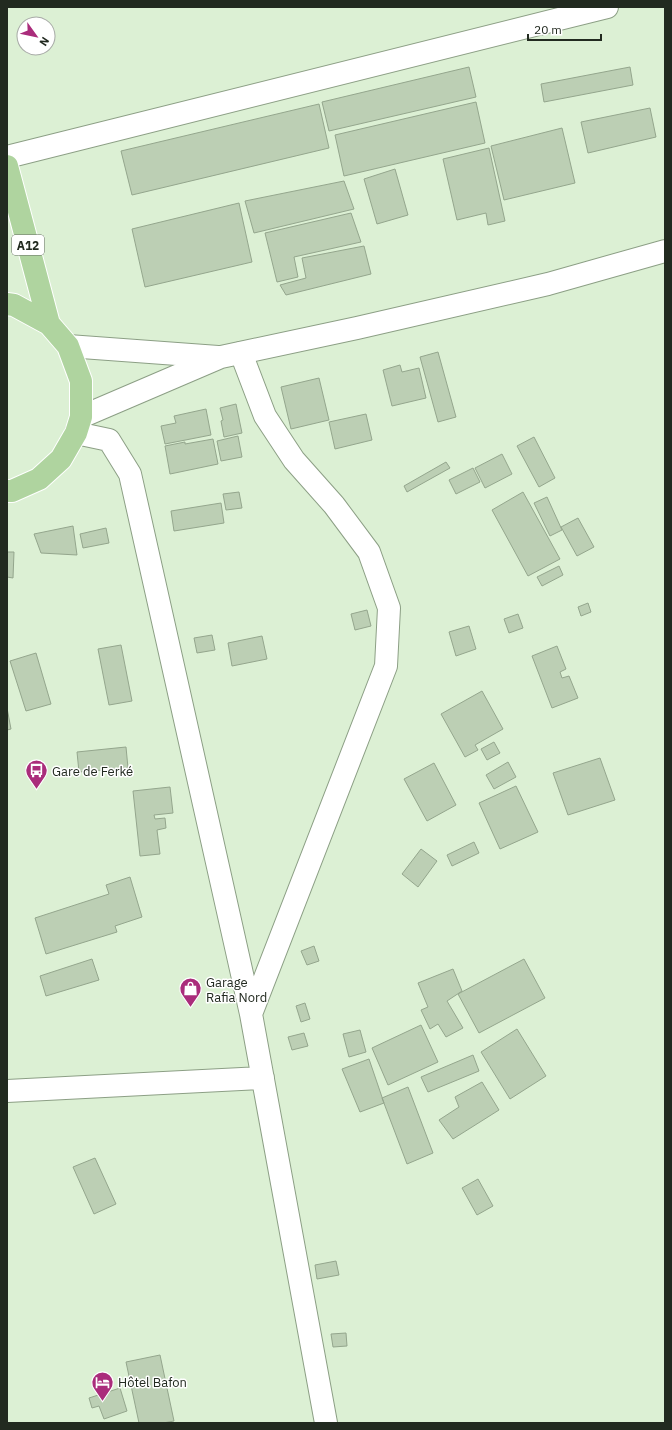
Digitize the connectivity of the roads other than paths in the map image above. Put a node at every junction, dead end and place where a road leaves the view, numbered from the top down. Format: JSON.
{"nodes":[{"id":1,"x":607,"y":7,"type":"edge"},
{"id":2,"x":7,"y":157,"type":"edge"},
{"id":3,"x":7,"y":166,"type":"edge"},
{"id":4,"x":665,"y":251,"type":"edge"},
{"id":5,"x":7,"y":304,"type":"edge"},
{"id":6,"x":49,"y":324,"type":"junction"},
{"id":7,"x":68,"y":346,"type":"junction"},
{"id":8,"x":231,"y":355,"type":"junction"},
{"id":9,"x":78,"y":425,"type":"junction"},
{"id":10,"x":9,"y":493,"type":"edge"},
{"id":11,"x":250,"y":1014,"type":"junction"},
{"id":12,"x":263,"y":1078,"type":"junction"},
{"id":13,"x":7,"y":1091,"type":"edge"},
{"id":14,"x":326,"y":1423,"type":"edge"}],
"edges":[{"from":1,"to":2,"type":"street"},
{"from":3,"to":6,"type":"main road","number":"A12"},
{"from":4,"to":8,"type":"street"},
{"from":5,"to":6,"type":"main road"},
{"from":6,"to":7,"type":"main road"},
{"from":7,"to":8,"type":"street"},
{"from":7,"to":9,"type":"main road"},
{"from":8,"to":9,"type":"street"},
{"from":8,"to":11,"type":"street"},
{"from":9,"to":10,"type":"main road"},
{"from":9,"to":11,"type":"street"},
{"from":11,"to":12,"type":"street"},
{"from":12,"to":13,"type":"street"},
{"from":12,"to":14,"type":"street"}]}
